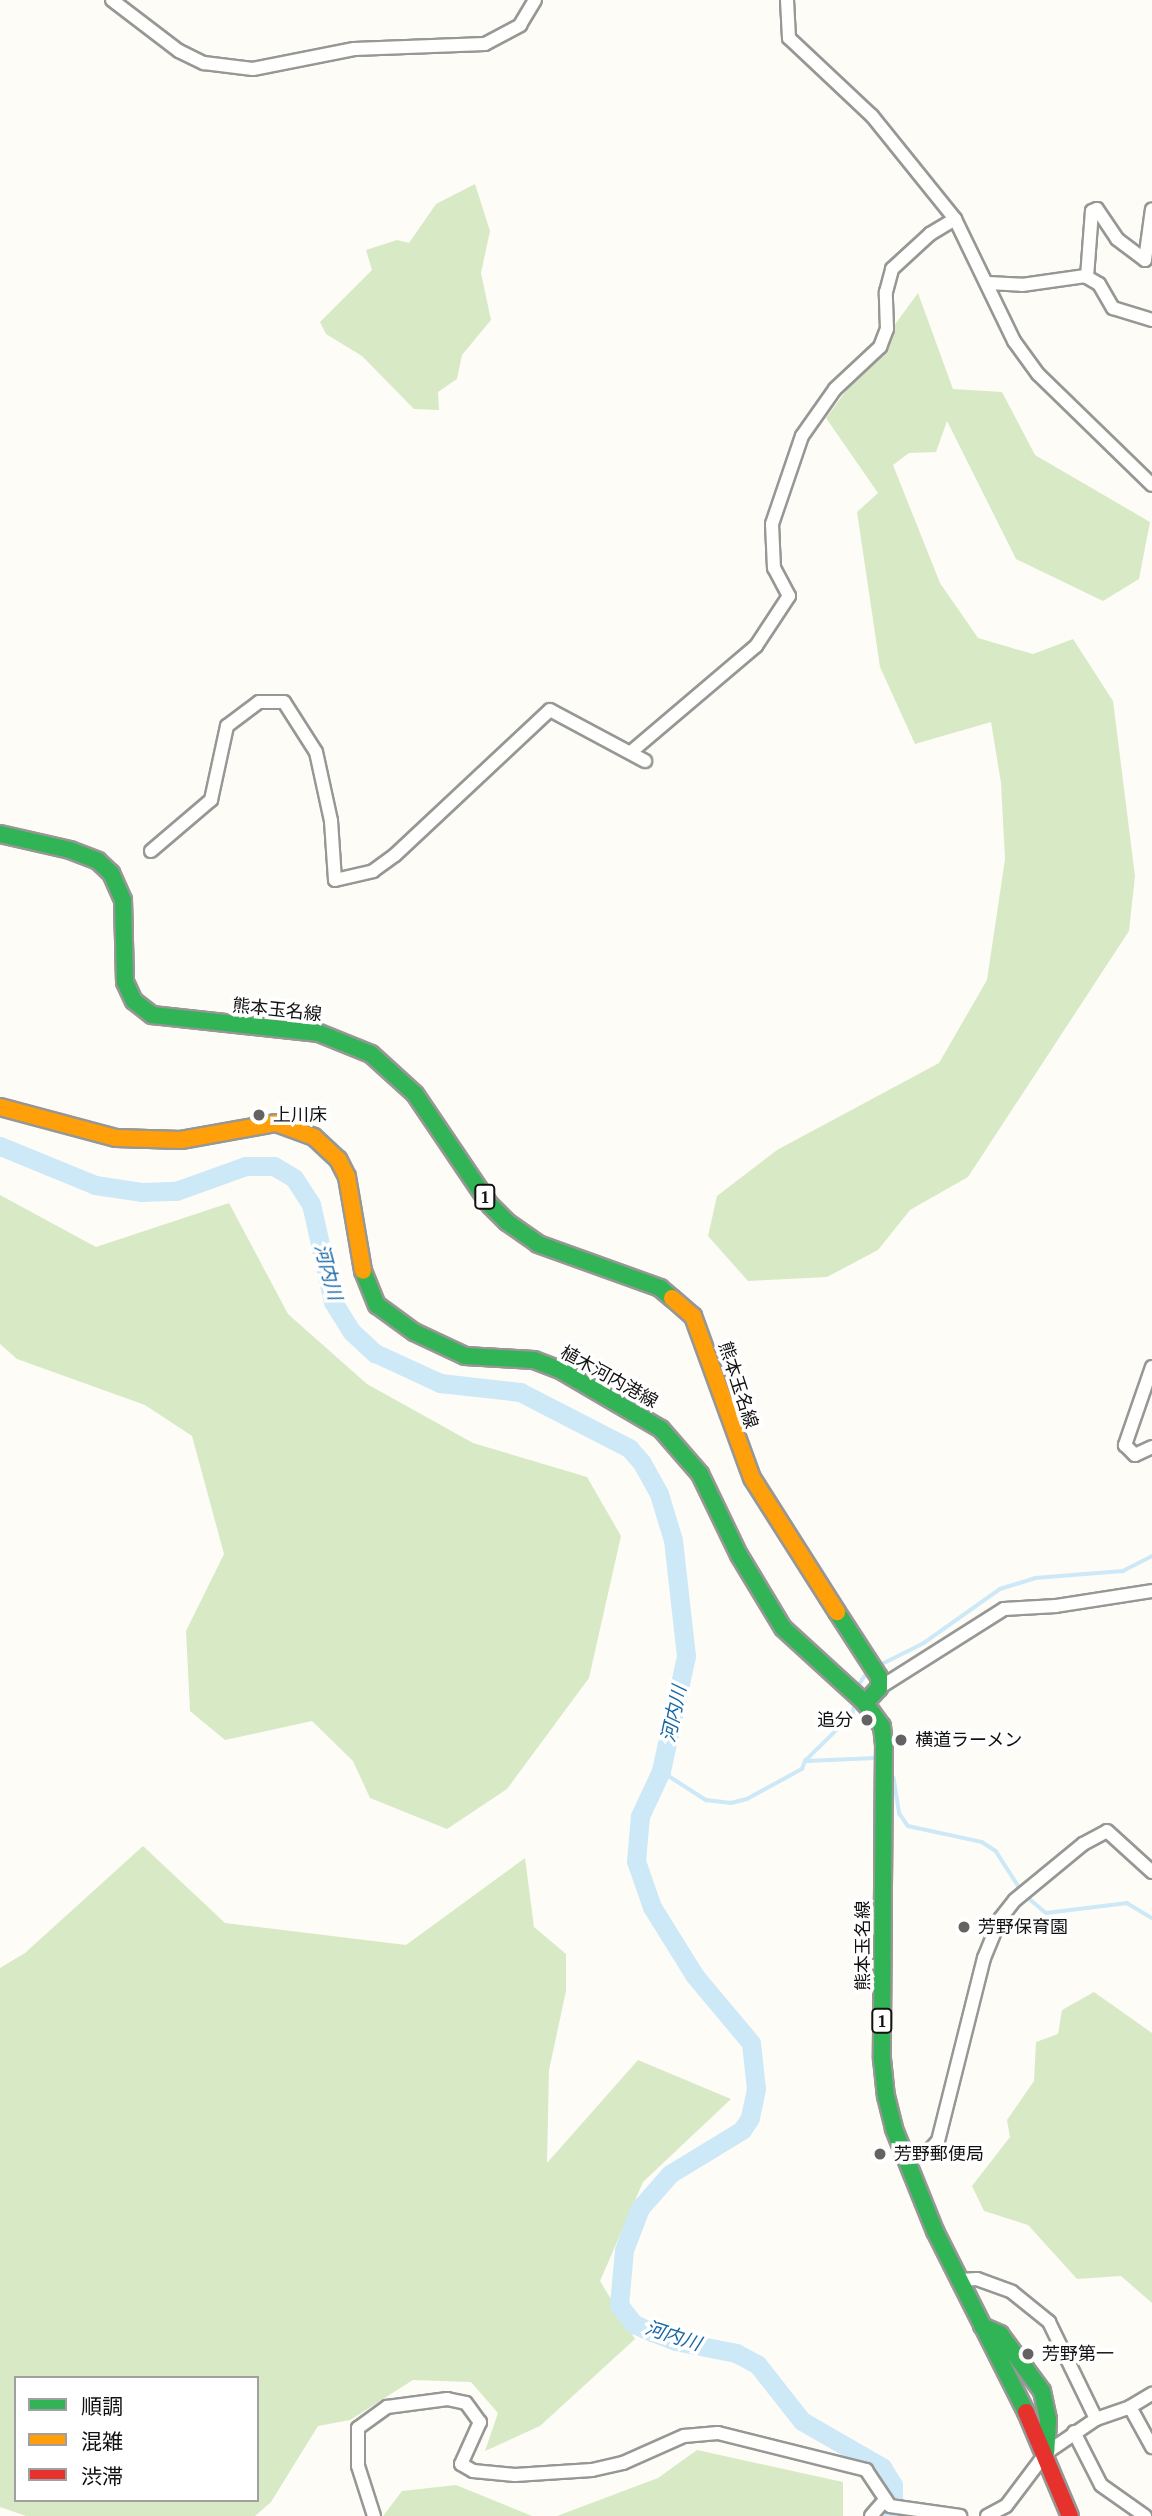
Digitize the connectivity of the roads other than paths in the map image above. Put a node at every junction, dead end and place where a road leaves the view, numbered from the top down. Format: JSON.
{"nodes":[{"id":1,"x":112,"y":0,"type":"edge"},
{"id":2,"x":535,"y":0,"type":"edge"},
{"id":3,"x":787,"y":0,"type":"edge"},
{"id":4,"x":1152,"y":209,"type":"edge"},
{"id":5,"x":955,"y":219,"type":"junction"},
{"id":6,"x":1087,"y":277,"type":"junction"},
{"id":7,"x":988,"y":283,"type":"junction"},
{"id":8,"x":1152,"y":320,"type":"edge"},
{"id":9,"x":1152,"y":485,"type":"edge"},
{"id":10,"x":631,"y":752,"type":"junction"},
{"id":11,"x":645,"y":761,"type":"dead end"},
{"id":12,"x":0,"y":834,"type":"edge"},
{"id":13,"x":151,"y":851,"type":"dead end"},
{"id":14,"x":0,"y":1107,"type":"edge"},
{"id":15,"x":1152,"y":1367,"type":"edge"},
{"id":16,"x":1152,"y":1447,"type":"edge"},
{"id":17,"x":1152,"y":1591,"type":"edge"},
{"id":18,"x":879,"y":1688,"type":"junction"},
{"id":19,"x":865,"y":1703,"type":"junction"},
{"id":20,"x":1152,"y":1872,"type":"edge"},
{"id":21,"x":906,"y":2161,"type":"junction"},
{"id":22,"x":959,"y":2280,"type":"junction"},
{"id":23,"x":982,"y":2325,"type":"junction"},
{"id":24,"x":1152,"y":2394,"type":"edge"},
{"id":25,"x":1130,"y":2407,"type":"junction"},
{"id":26,"x":1096,"y":2419,"type":"junction"},
{"id":27,"x":1074,"y":2432,"type":"junction"},
{"id":28,"x":1152,"y":2447,"type":"edge"},
{"id":29,"x":1046,"y":2453,"type":"junction"},
{"id":30,"x":884,"y":2501,"type":"junction"},
{"id":31,"x":374,"y":2516,"type":"edge"},
{"id":32,"x":871,"y":2516,"type":"edge"},
{"id":33,"x":960,"y":2516,"type":"edge"},
{"id":34,"x":987,"y":2516,"type":"edge"},
{"id":35,"x":1070,"y":2516,"type":"edge"},
{"id":36,"x":1145,"y":2516,"type":"edge"}],
"edges":[{"from":1,"to":2,"type":"street"},
{"from":3,"to":5,"type":"street"},
{"from":4,"to":6,"type":"street"},
{"from":5,"to":7,"type":"street"},
{"from":5,"to":10,"type":"street"},
{"from":6,"to":7,"type":"street"},
{"from":6,"to":8,"type":"street"},
{"from":7,"to":9,"type":"street"},
{"from":10,"to":11,"type":"street"},
{"from":10,"to":13,"type":"street"},
{"from":12,"to":18,"type":"main road","name":"熊本玉名線","number":"1"},
{"from":14,"to":19,"type":"main road","name":"植木河内港線"},
{"from":15,"to":16,"type":"street"},
{"from":17,"to":18,"type":"street"},
{"from":18,"to":19,"type":"main road"},
{"from":19,"to":21,"type":"main road","name":"熊本玉名線","number":"1"},
{"from":20,"to":21,"type":"street"},
{"from":21,"to":22,"type":"main road","name":"熊本玉名線","number":"1"},
{"from":22,"to":23,"type":"main road","name":"熊本玉名線","number":"1"},
{"from":22,"to":26,"type":"street"},
{"from":23,"to":29,"type":"main road","name":"熊本玉名線","number":"1"},
{"from":23,"to":29,"type":"main road","name":"熊本玉名線","number":"1"},
{"from":24,"to":25,"type":"street"},
{"from":25,"to":26,"type":"street"},
{"from":25,"to":28,"type":"street"},
{"from":26,"to":27,"type":"street"},
{"from":27,"to":29,"type":"street"},
{"from":27,"to":36,"type":"street"},
{"from":29,"to":34,"type":"street"},
{"from":29,"to":35,"type":"main road","name":"熊本玉名線","number":"1"},
{"from":30,"to":31,"type":"street"},
{"from":30,"to":32,"type":"street"},
{"from":30,"to":33,"type":"street"}]}
